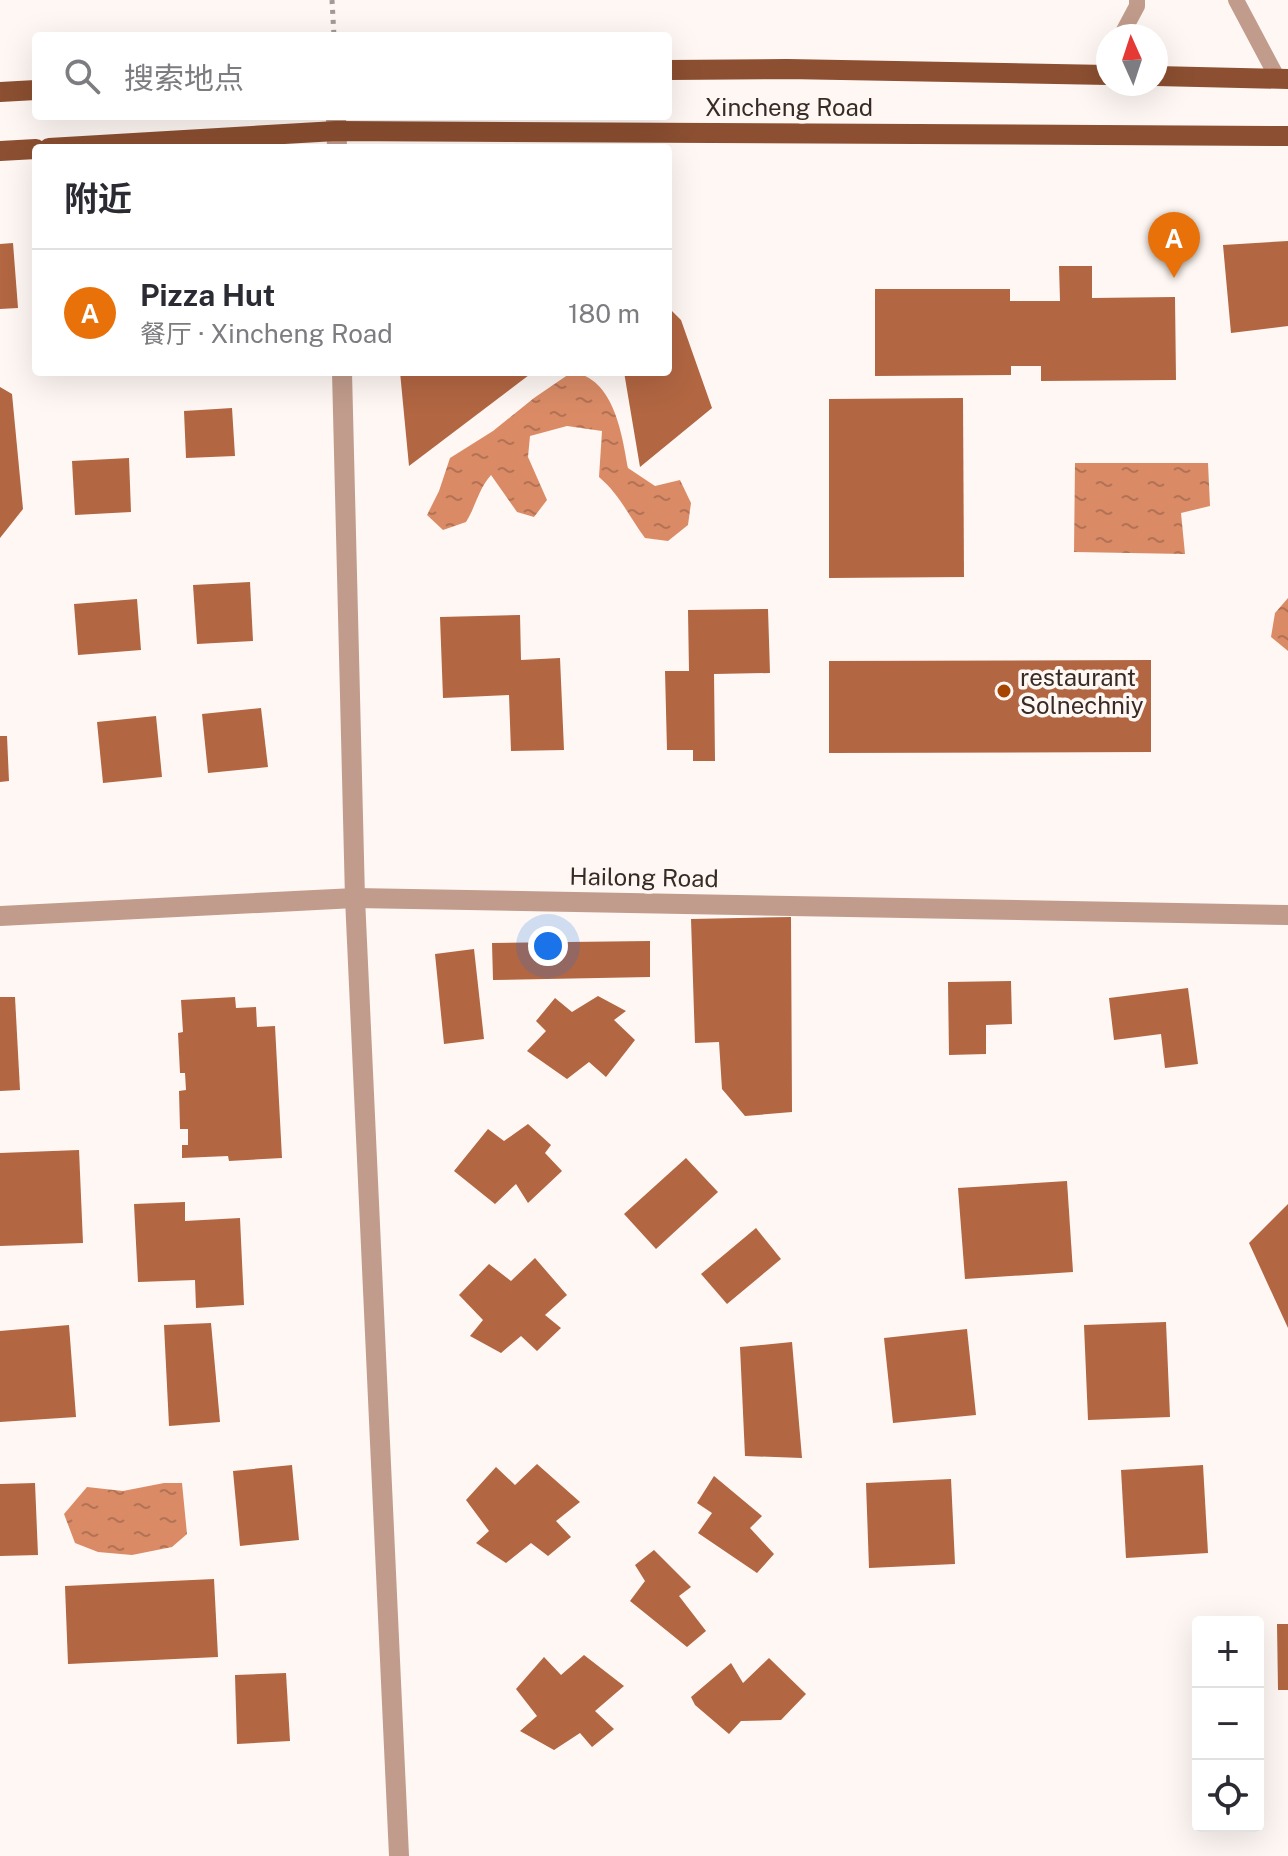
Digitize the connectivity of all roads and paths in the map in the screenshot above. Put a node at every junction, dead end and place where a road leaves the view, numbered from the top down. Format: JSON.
{"nodes":[{"id":1,"x":332,"y":0,"type":"edge"},
{"id":2,"x":1137,"y":0,"type":"edge"},
{"id":3,"x":1236,"y":0,"type":"edge"},
{"id":4,"x":1126,"y":24,"type":"edge"},
{"id":5,"x":334,"y":32,"type":"edge"},
{"id":6,"x":672,"y":70,"type":"edge"},
{"id":7,"x":1096,"y":71,"type":"edge"},
{"id":8,"x":1168,"y":76,"type":"edge"},
{"id":9,"x":1283,"y":79,"type":"edge"},
{"id":10,"x":32,"y":90,"type":"edge"},
{"id":11,"x":0,"y":92,"type":"edge"},
{"id":12,"x":337,"y":132,"type":"edge"},
{"id":13,"x":1288,"y":136,"type":"edge"},
{"id":14,"x":121,"y":144,"type":"edge"},
{"id":15,"x":32,"y":149,"type":"edge"},
{"id":16,"x":0,"y":151,"type":"edge"},
{"id":17,"x":342,"y":376,"type":"edge"},
{"id":18,"x":355,"y":898,"type":"junction"},
{"id":19,"x":1288,"y":915,"type":"edge"},
{"id":20,"x":0,"y":916,"type":"edge"},
{"id":21,"x":399,"y":1856,"type":"edge"}],
"edges":[{"from":1,"to":5,"type":"path"},
{"from":2,"to":4,"type":"lane"},
{"from":3,"to":9,"type":"lane"},
{"from":6,"to":7,"type":"main road","name":"Xincheng Road"},
{"from":8,"to":9,"type":"main road"},
{"from":10,"to":11,"type":"main road"},
{"from":12,"to":13,"type":"main road","name":"Xincheng Road"},
{"from":12,"to":14,"type":"main road","name":"Xincheng Road"},
{"from":15,"to":16,"type":"main road"},
{"from":17,"to":18,"type":"street"},
{"from":18,"to":19,"type":"street","name":"Hailong Road"},
{"from":18,"to":20,"type":"street","name":"Hailong Road"},
{"from":18,"to":21,"type":"street"}]}
